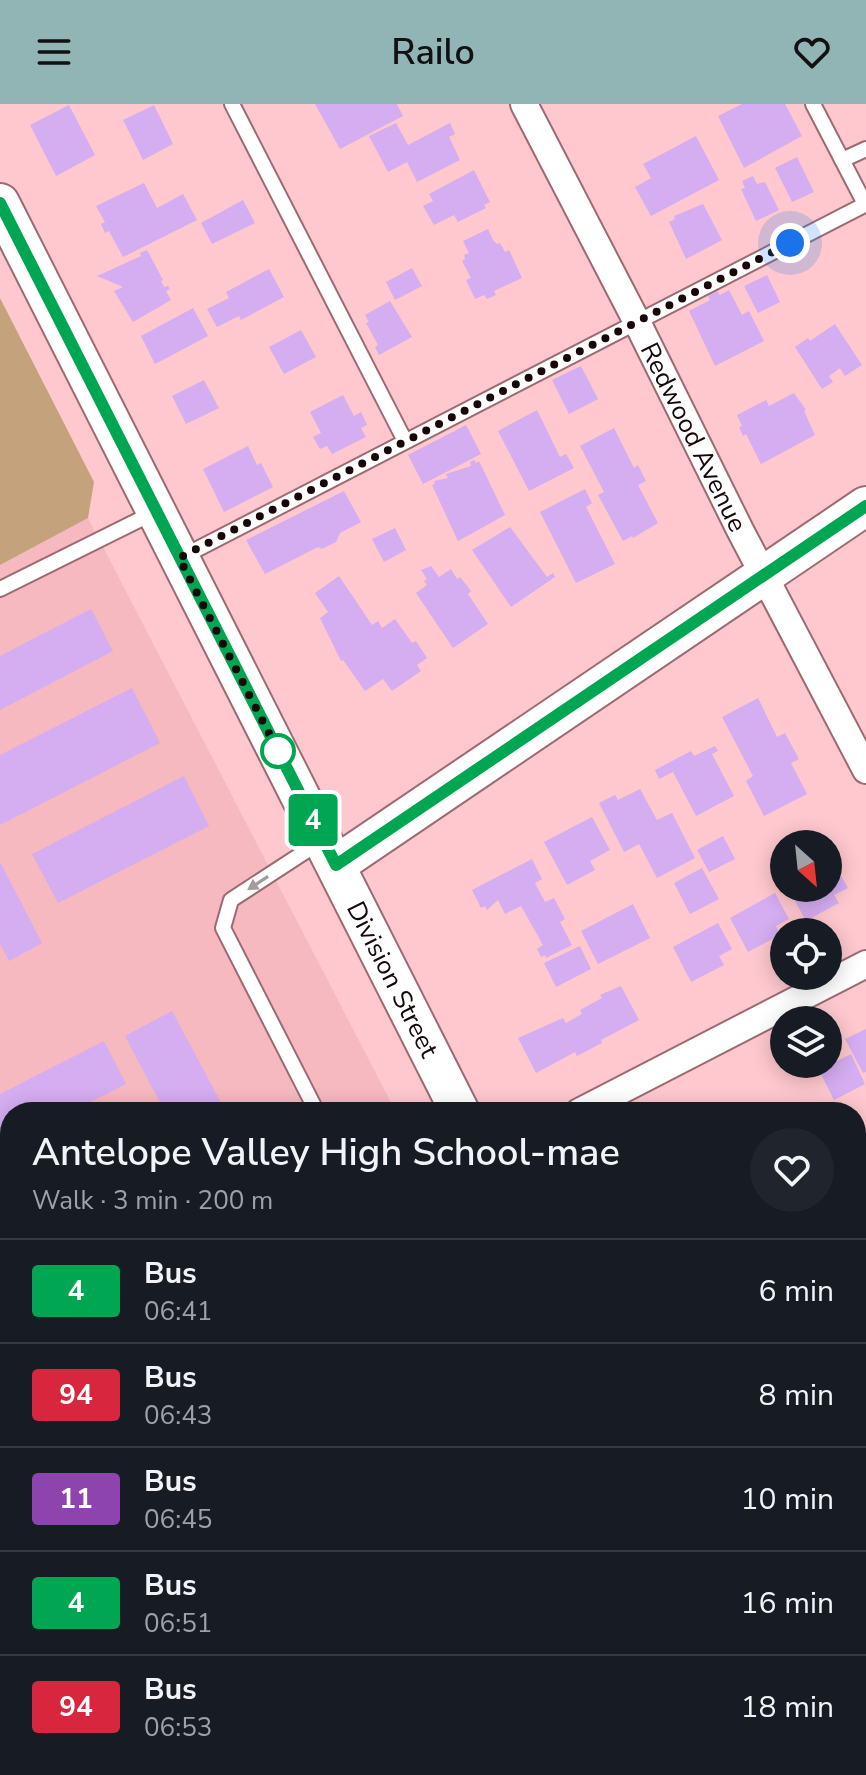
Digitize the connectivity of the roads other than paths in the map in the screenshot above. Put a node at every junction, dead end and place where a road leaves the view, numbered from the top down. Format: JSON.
{"nodes":[{"id":1,"x":232,"y":104,"type":"edge"},
{"id":2,"x":524,"y":104,"type":"edge"},
{"id":3,"x":813,"y":104,"type":"edge"},
{"id":4,"x":866,"y":149,"type":"edge"},
{"id":5,"x":842,"y":160,"type":"junction"},
{"id":6,"x":0,"y":203,"type":"edge"},
{"id":7,"x":866,"y":204,"type":"edge"},
{"id":8,"x":637,"y":322,"type":"junction"},
{"id":9,"x":405,"y":441,"type":"junction"},
{"id":10,"x":866,"y":506,"type":"edge"},
{"id":11,"x":155,"y":512,"type":"junction"},
{"id":12,"x":179,"y":558,"type":"junction"},
{"id":13,"x":765,"y":577,"type":"junction"},
{"id":14,"x":0,"y":589,"type":"edge"},
{"id":15,"x":866,"y":770,"type":"edge"},
{"id":16,"x":330,"y":853,"type":"junction"},
{"id":17,"x":866,"y":964,"type":"edge"},
{"id":18,"x":312,"y":1102,"type":"edge"},
{"id":19,"x":455,"y":1102,"type":"edge"},
{"id":20,"x":598,"y":1102,"type":"edge"}],
"edges":[{"from":1,"to":9,"type":"lane"},
{"from":2,"to":8,"type":"street","name":"Redwood Avenue"},
{"from":3,"to":5,"type":"lane"},
{"from":4,"to":5,"type":"lane"},
{"from":5,"to":7,"type":"lane"},
{"from":6,"to":11,"type":"main road","name":"Division Street"},
{"from":7,"to":8,"type":"lane"},
{"from":8,"to":9,"type":"lane"},
{"from":8,"to":13,"type":"street","name":"Redwood Avenue"},
{"from":9,"to":12,"type":"lane"},
{"from":10,"to":13,"type":"main road"},
{"from":11,"to":12,"type":"main road","name":"Division Street"},
{"from":11,"to":14,"type":"lane"},
{"from":12,"to":16,"type":"main road","name":"Division Street"},
{"from":13,"to":15,"type":"street","name":"Redwood Avenue"},
{"from":13,"to":16,"type":"main road"},
{"from":16,"to":18,"type":"lane","one_way":true},
{"from":16,"to":19,"type":"main road","name":"Division Street"},
{"from":17,"to":20,"type":"street"}]}
